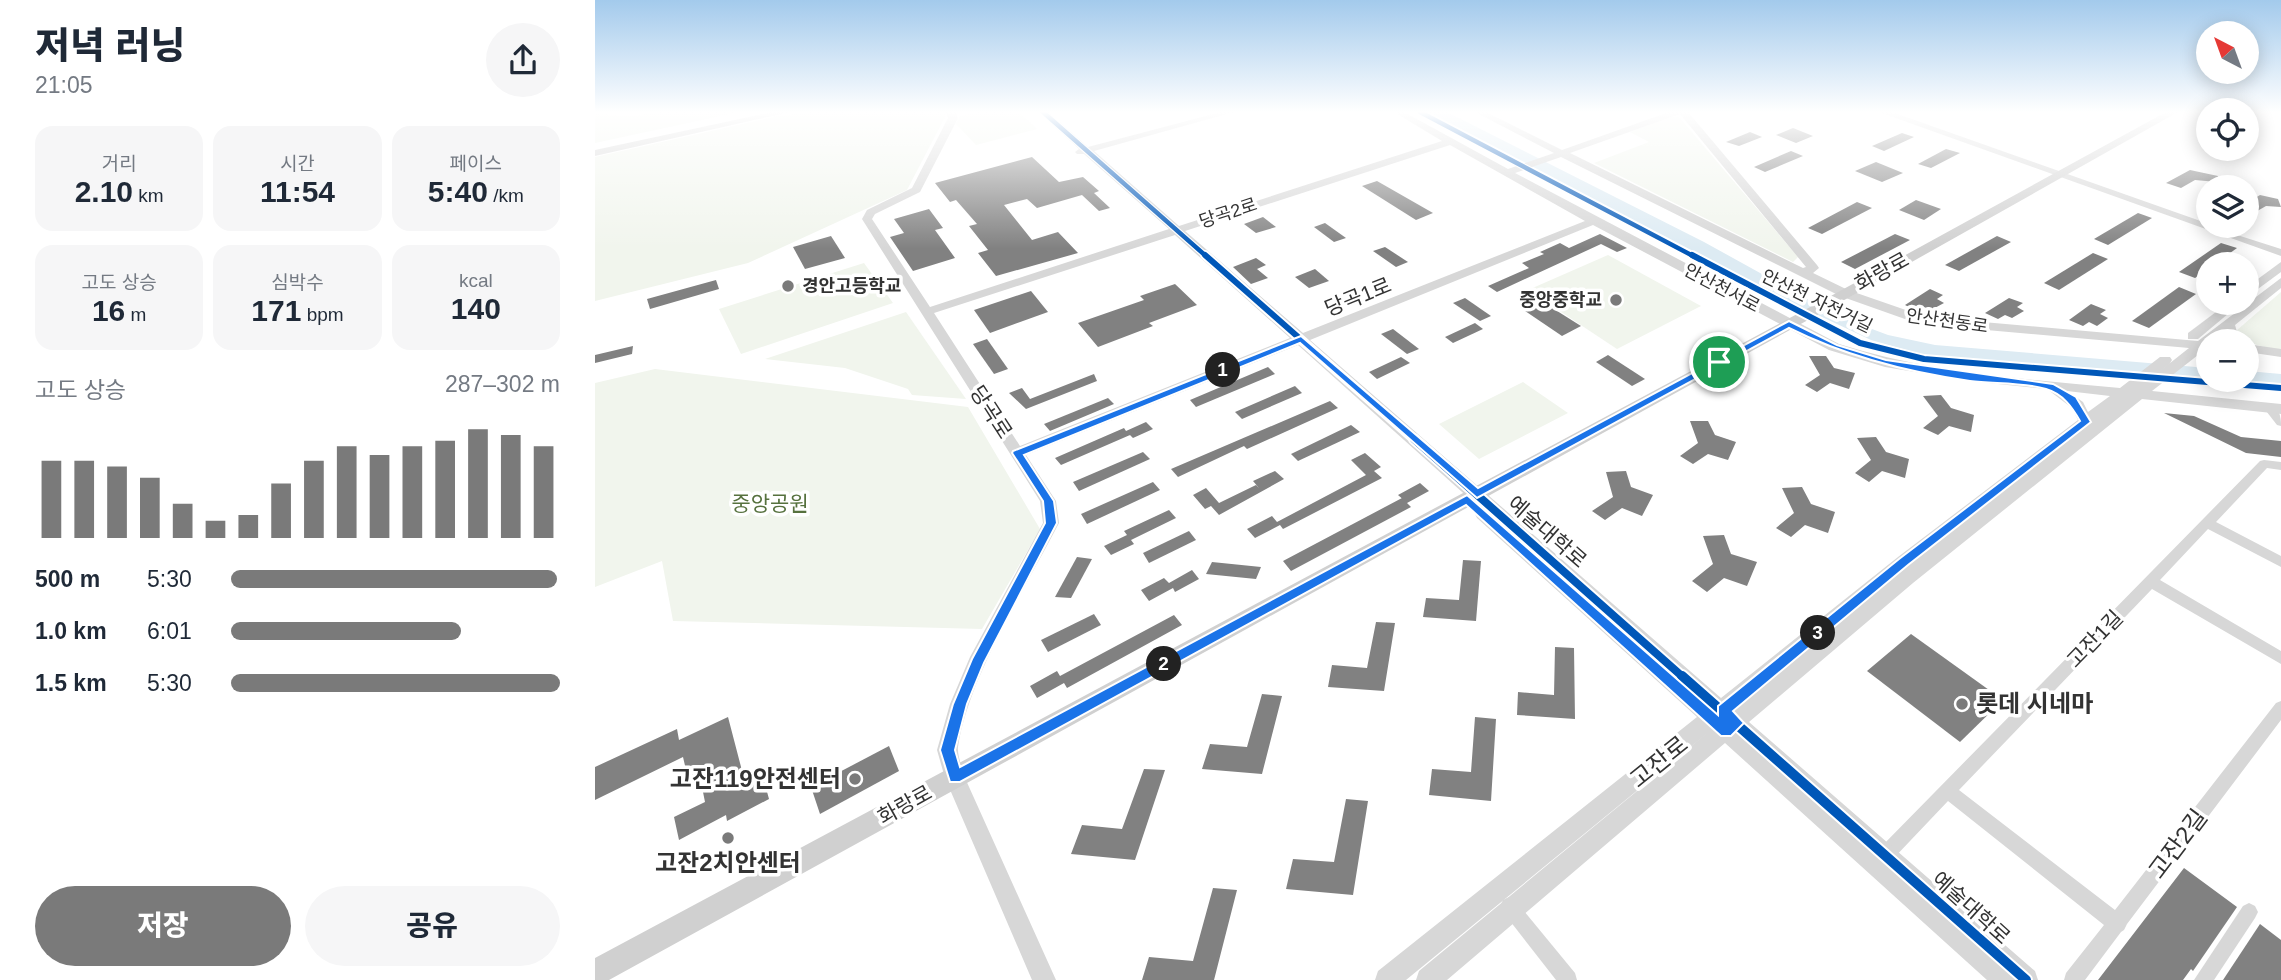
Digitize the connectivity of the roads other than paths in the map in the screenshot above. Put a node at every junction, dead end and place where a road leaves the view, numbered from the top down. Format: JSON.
{"nodes":[{"id":1,"x":933,"y":158,"type":"edge"},
{"id":2,"x":1090,"y":158,"type":"edge"},
{"id":3,"x":1399,"y":158,"type":"edge"},
{"id":4,"x":1487,"y":158,"type":"edge"},
{"id":5,"x":1548,"y":158,"type":"edge"},
{"id":6,"x":1566,"y":158,"type":"edge"},
{"id":7,"x":1719,"y":158,"type":"edge"},
{"id":8,"x":2022,"y":158,"type":"edge"},
{"id":9,"x":2028,"y":158,"type":"edge"},
{"id":10,"x":2091,"y":158,"type":"edge"},
{"id":11,"x":1513,"y":170,"type":"junction"},
{"id":12,"x":2065,"y":172,"type":"junction"},
{"id":13,"x":2196,"y":213,"type":"edge"},
{"id":14,"x":1594,"y":220,"type":"junction"},
{"id":15,"x":1172,"y":231,"type":"junction"},
{"id":16,"x":2259,"y":235,"type":"edge"},
{"id":17,"x":2281,"y":242,"type":"edge"},
{"id":18,"x":2281,"y":253,"type":"edge"},
{"id":19,"x":2281,"y":266,"type":"edge"},
{"id":20,"x":1803,"y":273,"type":"junction"},
{"id":21,"x":2281,"y":282,"type":"edge"},
{"id":22,"x":2259,"y":283,"type":"edge"},
{"id":23,"x":1839,"y":296,"type":"junction"},
{"id":24,"x":926,"y":312,"type":"junction"},
{"id":25,"x":2223,"y":315,"type":"edge"},
{"id":26,"x":1794,"y":321,"type":"junction"},
{"id":27,"x":2228,"y":324,"type":"junction"},
{"id":28,"x":2230,"y":329,"type":"edge"},
{"id":29,"x":1297,"y":341,"type":"junction"},
{"id":30,"x":2191,"y":347,"type":"edge"},
{"id":31,"x":2259,"y":348,"type":"edge"},
{"id":32,"x":2281,"y":353,"type":"edge"},
{"id":33,"x":2049,"y":386,"type":"junction"},
{"id":34,"x":2134,"y":392,"type":"junction"},
{"id":35,"x":2275,"y":408,"type":"edge"},
{"id":36,"x":2086,"y":422,"type":"junction"},
{"id":37,"x":2281,"y":422,"type":"edge"},
{"id":38,"x":1017,"y":453,"type":"junction"},
{"id":39,"x":2281,"y":466,"type":"edge"},
{"id":40,"x":1472,"y":496,"type":"junction"},
{"id":41,"x":2207,"y":523,"type":"junction"},
{"id":42,"x":2281,"y":562,"type":"edge"},
{"id":43,"x":2150,"y":581,"type":"junction"},
{"id":44,"x":2281,"y":658,"type":"edge"},
{"id":45,"x":2281,"y":708,"type":"edge"},
{"id":46,"x":1725,"y":721,"type":"junction"},
{"id":47,"x":955,"y":778,"type":"junction"},
{"id":48,"x":1948,"y":791,"type":"junction"},
{"id":49,"x":1885,"y":855,"type":"junction"},
{"id":50,"x":1497,"y":892,"type":"junction"},
{"id":51,"x":1513,"y":911,"type":"junction"},
{"id":52,"x":2249,"y":912,"type":"dead end"},
{"id":53,"x":2118,"y":923,"type":"junction"},
{"id":54,"x":595,"y":973,"type":"edge"},
{"id":55,"x":1044,"y":980,"type":"edge"},
{"id":56,"x":1387,"y":980,"type":"edge"},
{"id":57,"x":1428,"y":980,"type":"edge"},
{"id":58,"x":1568,"y":980,"type":"edge"},
{"id":59,"x":2005,"y":980,"type":"edge"},
{"id":60,"x":2025,"y":980,"type":"edge"},
{"id":61,"x":2073,"y":980,"type":"edge"},
{"id":62,"x":2203,"y":980,"type":"edge"}],
"edges":[{"from":1,"to":24,"type":"street","name":"당곡로"},
{"from":2,"to":15,"type":"street","name":"예술대학로"},
{"from":3,"to":15,"type":"street","name":"당곡2로"},
{"from":4,"to":11,"type":"street","name":"안산천서로"},
{"from":5,"to":11,"type":"street"},
{"from":6,"to":20,"type":"street","name":"안산천동로"},
{"from":7,"to":20,"type":"street"},
{"from":8,"to":12,"type":"street"},
{"from":9,"to":12,"type":"street"},
{"from":10,"to":12,"type":"main road","name":"화랑로"},
{"from":11,"to":14,"type":"street","name":"안산천서로"},
{"from":12,"to":13,"type":"street"},
{"from":12,"to":18,"type":"street"},
{"from":12,"to":23,"type":"main road","name":"화랑로"},
{"from":14,"to":26,"type":"street","name":"안산천서로"},
{"from":14,"to":29,"type":"street","name":"당곡1로"},
{"from":15,"to":24,"type":"street","name":"당곡2로"},
{"from":15,"to":29,"type":"street","name":"예술대학로"},
{"from":16,"to":17,"type":"street"},
{"from":19,"to":22,"type":"street"},
{"from":20,"to":23,"type":"street","name":"안산천동로"},
{"from":21,"to":27,"type":"street"},
{"from":23,"to":26,"type":"main road","name":"화랑로"},
{"from":23,"to":30,"type":"street","name":"안산천동로"},
{"from":24,"to":38,"type":"street","name":"당곡로"},
{"from":25,"to":30,"type":"street"},
{"from":26,"to":33,"type":"street","name":"안산천서로"},
{"from":26,"to":40,"type":"main road","name":"화랑로"},
{"from":27,"to":28,"type":"street"},
{"from":27,"to":30,"type":"street"},
{"from":29,"to":38,"type":"street","name":"당곡1로"},
{"from":29,"to":40,"type":"street","name":"예술대학로"},
{"from":30,"to":34,"type":"street"},
{"from":31,"to":32,"type":"street"},
{"from":33,"to":34,"type":"street","name":"안산천서로"},
{"from":33,"to":36,"type":"street"},
{"from":34,"to":35,"type":"street","name":"안산천서로"},
{"from":34,"to":36,"type":"street","name":"고잔로"},
{"from":34,"to":46,"type":"street","name":"고잔로"},
{"from":35,"to":37,"type":"street"},
{"from":36,"to":46,"type":"street","name":"고잔로"},
{"from":38,"to":47,"type":"street","name":"당곡로"},
{"from":39,"to":41,"type":"street","name":"고잔1길"},
{"from":40,"to":46,"type":"street","name":"예술대학로"},
{"from":40,"to":47,"type":"main road","name":"화랑로"},
{"from":41,"to":42,"type":"street"},
{"from":41,"to":43,"type":"street","name":"고잔1길"},
{"from":43,"to":44,"type":"street"},
{"from":43,"to":48,"type":"street","name":"고잔1길"},
{"from":45,"to":53,"type":"street","name":"고잔2길"},
{"from":46,"to":49,"type":"street","name":"예술대학로"},
{"from":46,"to":50,"type":"street","name":"고잔로"},
{"from":46,"to":51,"type":"street","name":"고잔로"},
{"from":46,"to":59,"type":"street","name":"예술대학로"},
{"from":47,"to":54,"type":"main road","name":"화랑로"},
{"from":47,"to":55,"type":"street","name":"당곡로"},
{"from":48,"to":49,"type":"street","name":"고잔1길"},
{"from":48,"to":53,"type":"street"},
{"from":49,"to":60,"type":"street","name":"예술대학로"},
{"from":50,"to":51,"type":"street"},
{"from":50,"to":56,"type":"street","name":"고잔로"},
{"from":51,"to":57,"type":"street","name":"고잔로"},
{"from":51,"to":58,"type":"street"},
{"from":52,"to":62,"type":"street"},
{"from":53,"to":61,"type":"street","name":"고잔2길"}]}
